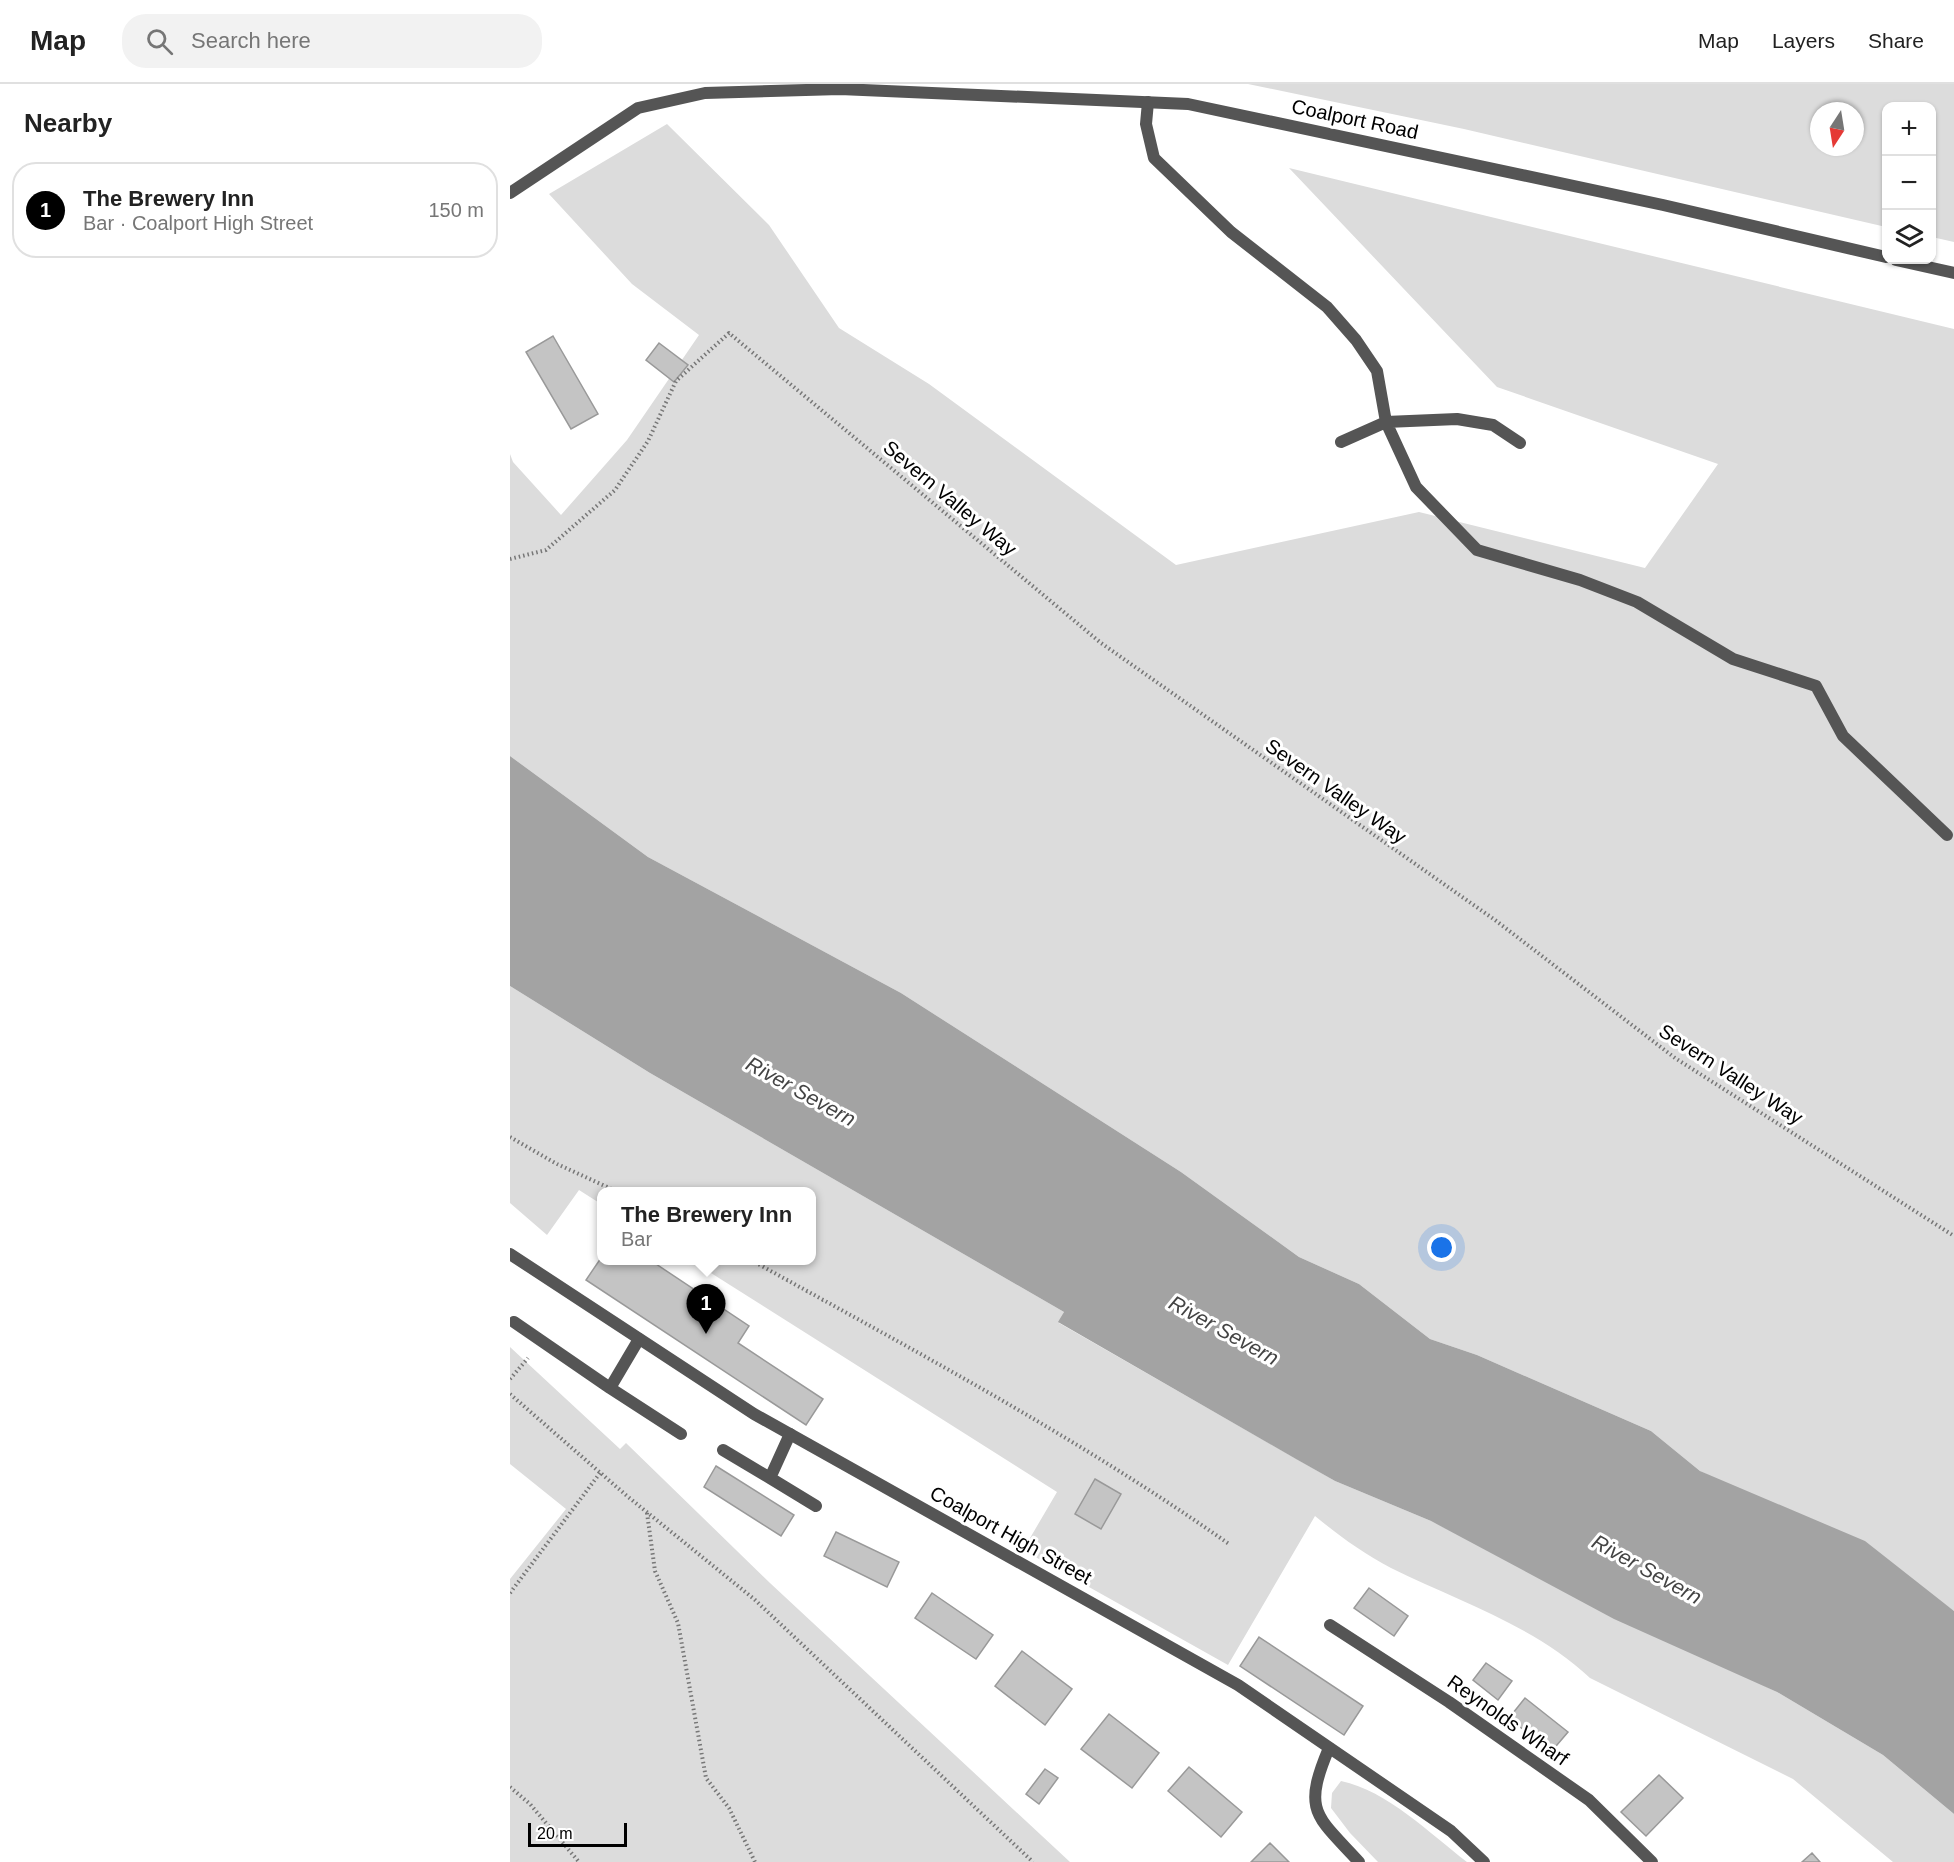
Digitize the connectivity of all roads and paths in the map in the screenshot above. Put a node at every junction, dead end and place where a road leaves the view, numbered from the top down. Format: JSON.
{"nodes":[{"id":1,"x":1148,"y":102,"type":"junction"},
{"id":2,"x":510,"y":193,"type":"edge"},
{"id":3,"x":1882,"y":256,"type":"edge"},
{"id":4,"x":1914,"y":264,"type":"edge"},
{"id":5,"x":1954,"y":273,"type":"edge"},
{"id":6,"x":1386,"y":422,"type":"junction"},
{"id":7,"x":1341,"y":442,"type":"dead end"},
{"id":8,"x":1520,"y":443,"type":"dead end"},
{"id":9,"x":510,"y":559,"type":"edge"},
{"id":10,"x":1947,"y":835,"type":"dead end"},
{"id":11,"x":510,"y":1137,"type":"edge"},
{"id":12,"x":609,"y":1187,"type":"edge"},
{"id":13,"x":1954,"y":1236,"type":"edge"},
{"id":14,"x":510,"y":1254,"type":"edge"},
{"id":15,"x":760,"y":1265,"type":"edge"},
{"id":16,"x":514,"y":1322,"type":"dead end"},
{"id":17,"x":639,"y":1339,"type":"junction"},
{"id":18,"x":610,"y":1388,"type":"junction"},
{"id":19,"x":510,"y":1394,"type":"edge"},
{"id":20,"x":681,"y":1434,"type":"dead end"},
{"id":21,"x":790,"y":1434,"type":"junction"},
{"id":22,"x":723,"y":1450,"type":"dead end"},
{"id":23,"x":600,"y":1473,"type":"junction"},
{"id":24,"x":770,"y":1478,"type":"junction"},
{"id":25,"x":816,"y":1506,"type":"dead end"},
{"id":26,"x":647,"y":1512,"type":"junction"},
{"id":27,"x":1229,"y":1544,"type":"dead end"},
{"id":28,"x":510,"y":1593,"type":"edge"},
{"id":29,"x":1330,"y":1625,"type":"dead end"},
{"id":30,"x":1329,"y":1748,"type":"junction"},
{"id":31,"x":510,"y":1787,"type":"edge"},
{"id":32,"x":579,"y":1862,"type":"edge"},
{"id":33,"x":756,"y":1862,"type":"edge"},
{"id":34,"x":1033,"y":1862,"type":"edge"},
{"id":35,"x":1359,"y":1862,"type":"edge"},
{"id":36,"x":1484,"y":1862,"type":"edge"},
{"id":37,"x":1652,"y":1862,"type":"edge"}],
"edges":[{"from":1,"to":2,"type":"street","name":"Coalport Road"},
{"from":1,"to":3,"type":"street","name":"Coalport Road"},
{"from":1,"to":6,"type":"street"},
{"from":4,"to":5,"type":"street"},
{"from":6,"to":7,"type":"street"},
{"from":6,"to":8,"type":"street"},
{"from":6,"to":10,"type":"street"},
{"from":9,"to":13,"type":"path","name":"Severn Valley Way"},
{"from":11,"to":12,"type":"path"},
{"from":14,"to":17,"type":"street","name":"Coalport High Street"},
{"from":15,"to":27,"type":"path"},
{"from":16,"to":18,"type":"street"},
{"from":17,"to":18,"type":"street"},
{"from":17,"to":21,"type":"street","name":"Coalport High Street"},
{"from":18,"to":20,"type":"street"},
{"from":19,"to":23,"type":"path"},
{"from":21,"to":24,"type":"street"},
{"from":21,"to":30,"type":"street","name":"Coalport High Street"},
{"from":22,"to":24,"type":"street"},
{"from":23,"to":26,"type":"path"},
{"from":23,"to":28,"type":"path"},
{"from":24,"to":25,"type":"street"},
{"from":26,"to":33,"type":"path"},
{"from":26,"to":34,"type":"path"},
{"from":29,"to":37,"type":"street","name":"Reynolds Wharf"},
{"from":30,"to":35,"type":"street"},
{"from":30,"to":36,"type":"street","name":"Coalport High Street"},
{"from":31,"to":32,"type":"path"}]}
